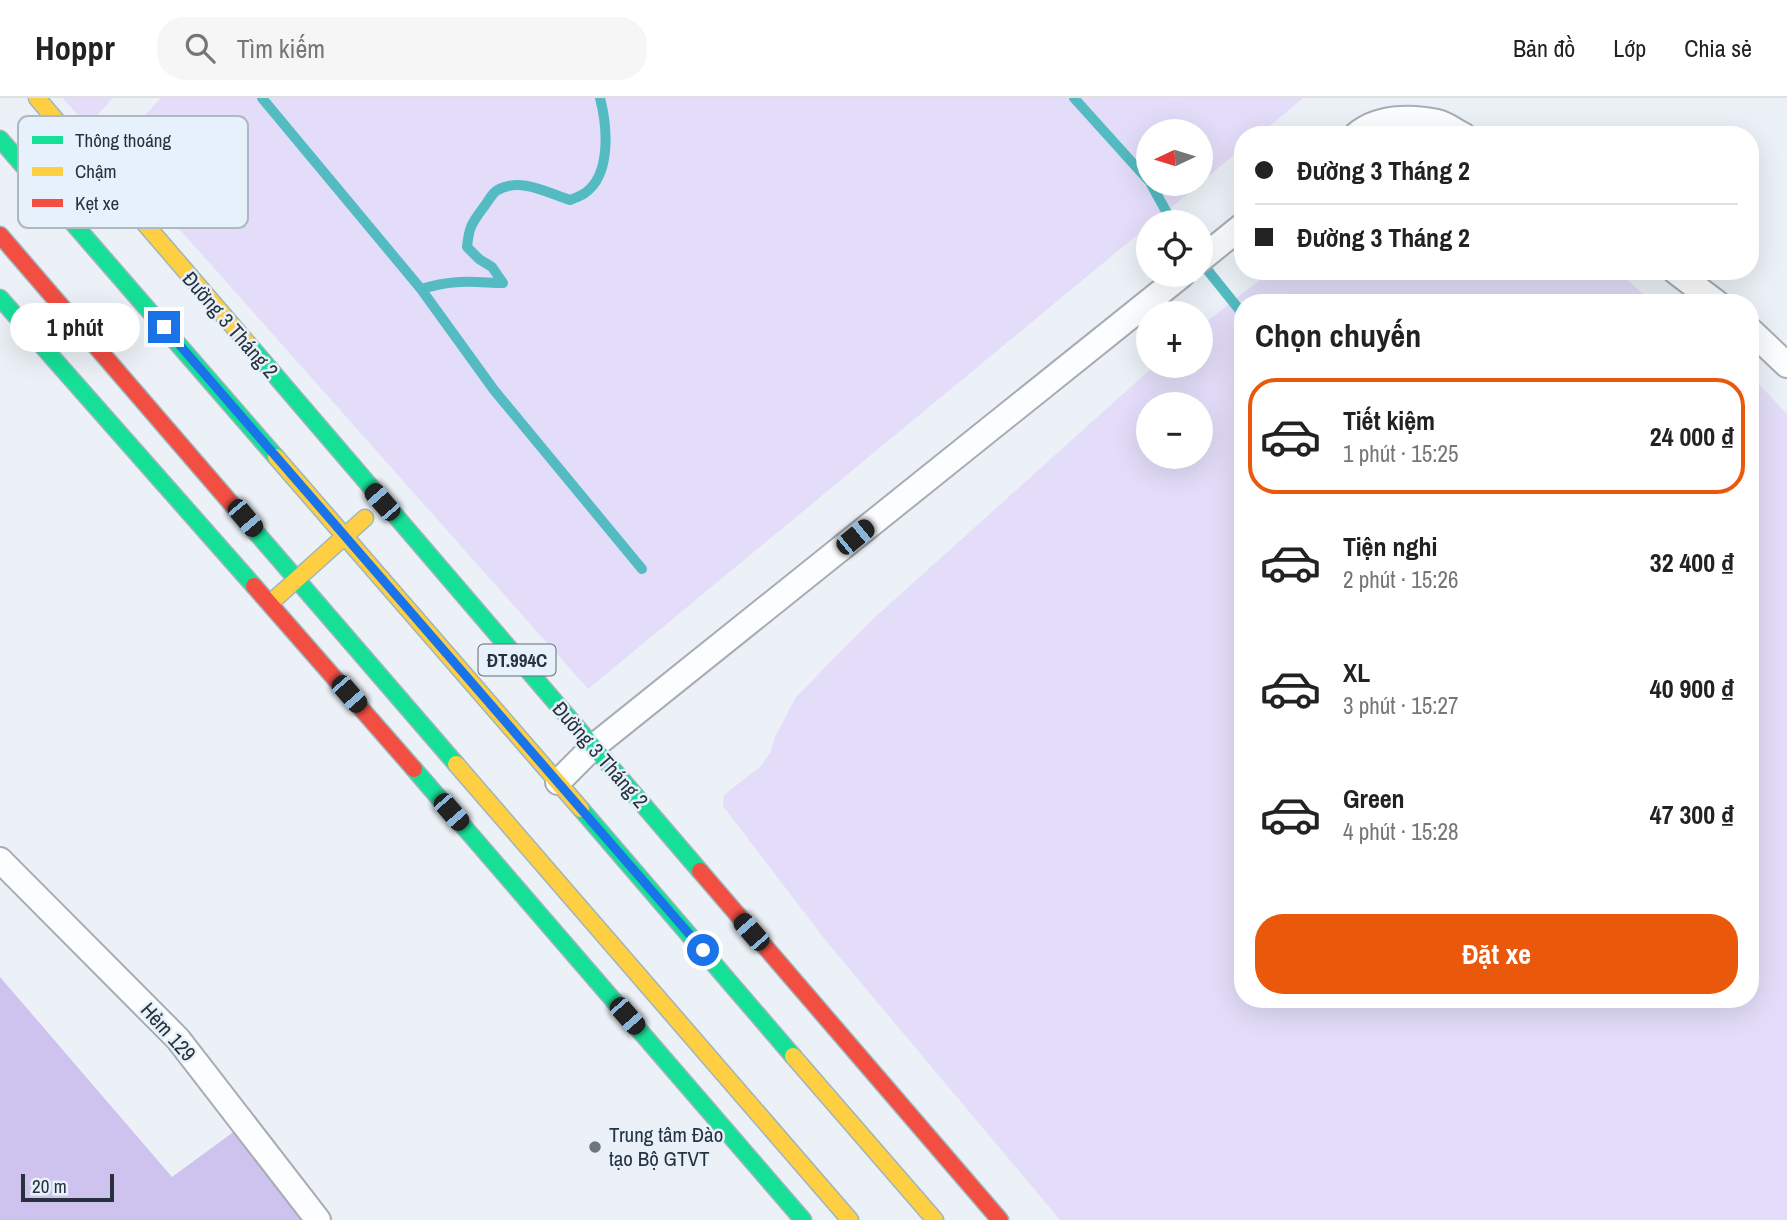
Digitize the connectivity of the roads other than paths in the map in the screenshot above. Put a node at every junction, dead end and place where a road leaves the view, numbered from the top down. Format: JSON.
{"nodes":[{"id":1,"x":37,"y":98,"type":"edge"},
{"id":2,"x":52,"y":116,"type":"edge"},
{"id":3,"x":1367,"y":126,"type":"edge"},
{"id":4,"x":1445,"y":126,"type":"edge"},
{"id":5,"x":0,"y":139,"type":"edge"},
{"id":6,"x":18,"y":160,"type":"edge"},
{"id":7,"x":77,"y":228,"type":"edge"},
{"id":8,"x":148,"y":228,"type":"edge"},
{"id":9,"x":1234,"y":232,"type":"edge"},
{"id":10,"x":0,"y":235,"type":"edge"},
{"id":11,"x":1213,"y":249,"type":"edge"},
{"id":12,"x":1687,"y":280,"type":"edge"},
{"id":13,"x":1167,"y":287,"type":"edge"},
{"id":14,"x":1705,"y":294,"type":"edge"},
{"id":15,"x":0,"y":298,"type":"edge"},
{"id":16,"x":1759,"y":339,"type":"edge"},
{"id":17,"x":1787,"y":365,"type":"edge"},
{"id":18,"x":382,"y":502,"type":"junction"},
{"id":19,"x":345,"y":536,"type":"junction"},
{"id":20,"x":297,"y":579,"type":"junction"},
{"id":21,"x":269,"y":604,"type":"junction"},
{"id":22,"x":593,"y":747,"type":"junction"},
{"id":23,"x":558,"y":782,"type":"junction"},
{"id":24,"x":0,"y":860,"type":"edge"},
{"id":25,"x":318,"y":1220,"type":"edge"},
{"id":26,"x":803,"y":1220,"type":"edge"},
{"id":27,"x":850,"y":1220,"type":"edge"},
{"id":28,"x":934,"y":1220,"type":"edge"},
{"id":29,"x":1000,"y":1220,"type":"edge"}],
"edges":[{"from":1,"to":2,"type":"main road","name":"Đường 3 Tháng 2","number":"ĐT.994C"},
{"from":3,"to":4,"type":"street"},
{"from":5,"to":6,"type":"main road","number":"ĐT.994C"},
{"from":7,"to":19,"type":"main road","number":"ĐT.994C"},
{"from":8,"to":18,"type":"main road","name":"Đường 3 Tháng 2","number":"ĐT.994C"},
{"from":9,"to":11,"type":"street"},
{"from":10,"to":20,"type":"main road"},
{"from":12,"to":14,"type":"street"},
{"from":13,"to":22,"type":"street"},
{"from":15,"to":21,"type":"main road"},
{"from":16,"to":17,"type":"street"},
{"from":18,"to":19,"type":"main road"},
{"from":18,"to":22,"type":"main road","name":"Đường 3 Tháng 2","number":"ĐT.994C"},
{"from":19,"to":20,"type":"main road"},
{"from":19,"to":23,"type":"main road","number":"ĐT.994C"},
{"from":20,"to":21,"type":"main road"},
{"from":20,"to":27,"type":"main road"},
{"from":21,"to":26,"type":"main road"},
{"from":22,"to":23,"type":"street"},
{"from":22,"to":29,"type":"main road","name":"Đường 3 Tháng 2","number":"ĐT.994C"},
{"from":23,"to":28,"type":"main road","number":"ĐT.994C"},
{"from":24,"to":25,"type":"street","name":"Hẻm 129"}]}
